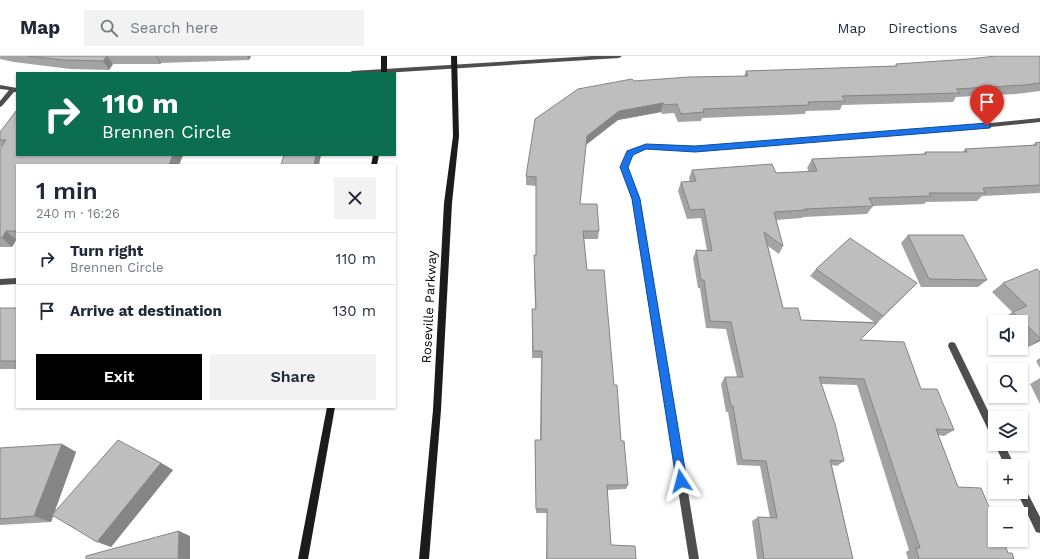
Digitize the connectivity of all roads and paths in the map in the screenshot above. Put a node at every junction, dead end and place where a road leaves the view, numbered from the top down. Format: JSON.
{"nodes":[{"id":1,"x":384,"y":56,"type":"edge"},
{"id":2,"x":454,"y":56,"type":"edge"},
{"id":3,"x":619,"y":56,"type":"edge"},
{"id":4,"x":454,"y":67,"type":"junction"},
{"id":5,"x":384,"y":72,"type":"edge"},
{"id":6,"x":0,"y":87,"type":"edge"},
{"id":7,"x":15,"y":90,"type":"edge"},
{"id":8,"x":0,"y":106,"type":"edge"},
{"id":9,"x":1040,"y":120,"type":"edge"},
{"id":10,"x":16,"y":281,"type":"edge"},
{"id":11,"x":0,"y":282,"type":"edge"},
{"id":12,"x":952,"y":346,"type":"dead end"},
{"id":13,"x":331,"y":408,"type":"edge"},
{"id":14,"x":988,"y":421,"type":"edge"},
{"id":15,"x":1026,"y":499,"type":"edge"},
{"id":16,"x":1040,"y":528,"type":"edge"},
{"id":17,"x":303,"y":559,"type":"edge"},
{"id":18,"x":424,"y":559,"type":"edge"},
{"id":19,"x":694,"y":559,"type":"edge"}],
"edges":[{"from":1,"to":5,"type":"main road"},
{"from":2,"to":4,"type":"main road","name":"Roseville Parkway"},
{"from":3,"to":4,"type":"street"},
{"from":4,"to":5,"type":"street"},
{"from":4,"to":18,"type":"main road","name":"Roseville Parkway"},
{"from":6,"to":7,"type":"street"},
{"from":7,"to":8,"type":"street"},
{"from":9,"to":19,"type":"street"},
{"from":10,"to":11,"type":"street"},
{"from":12,"to":14,"type":"street"},
{"from":13,"to":17,"type":"main road"},
{"from":15,"to":16,"type":"street"}]}
